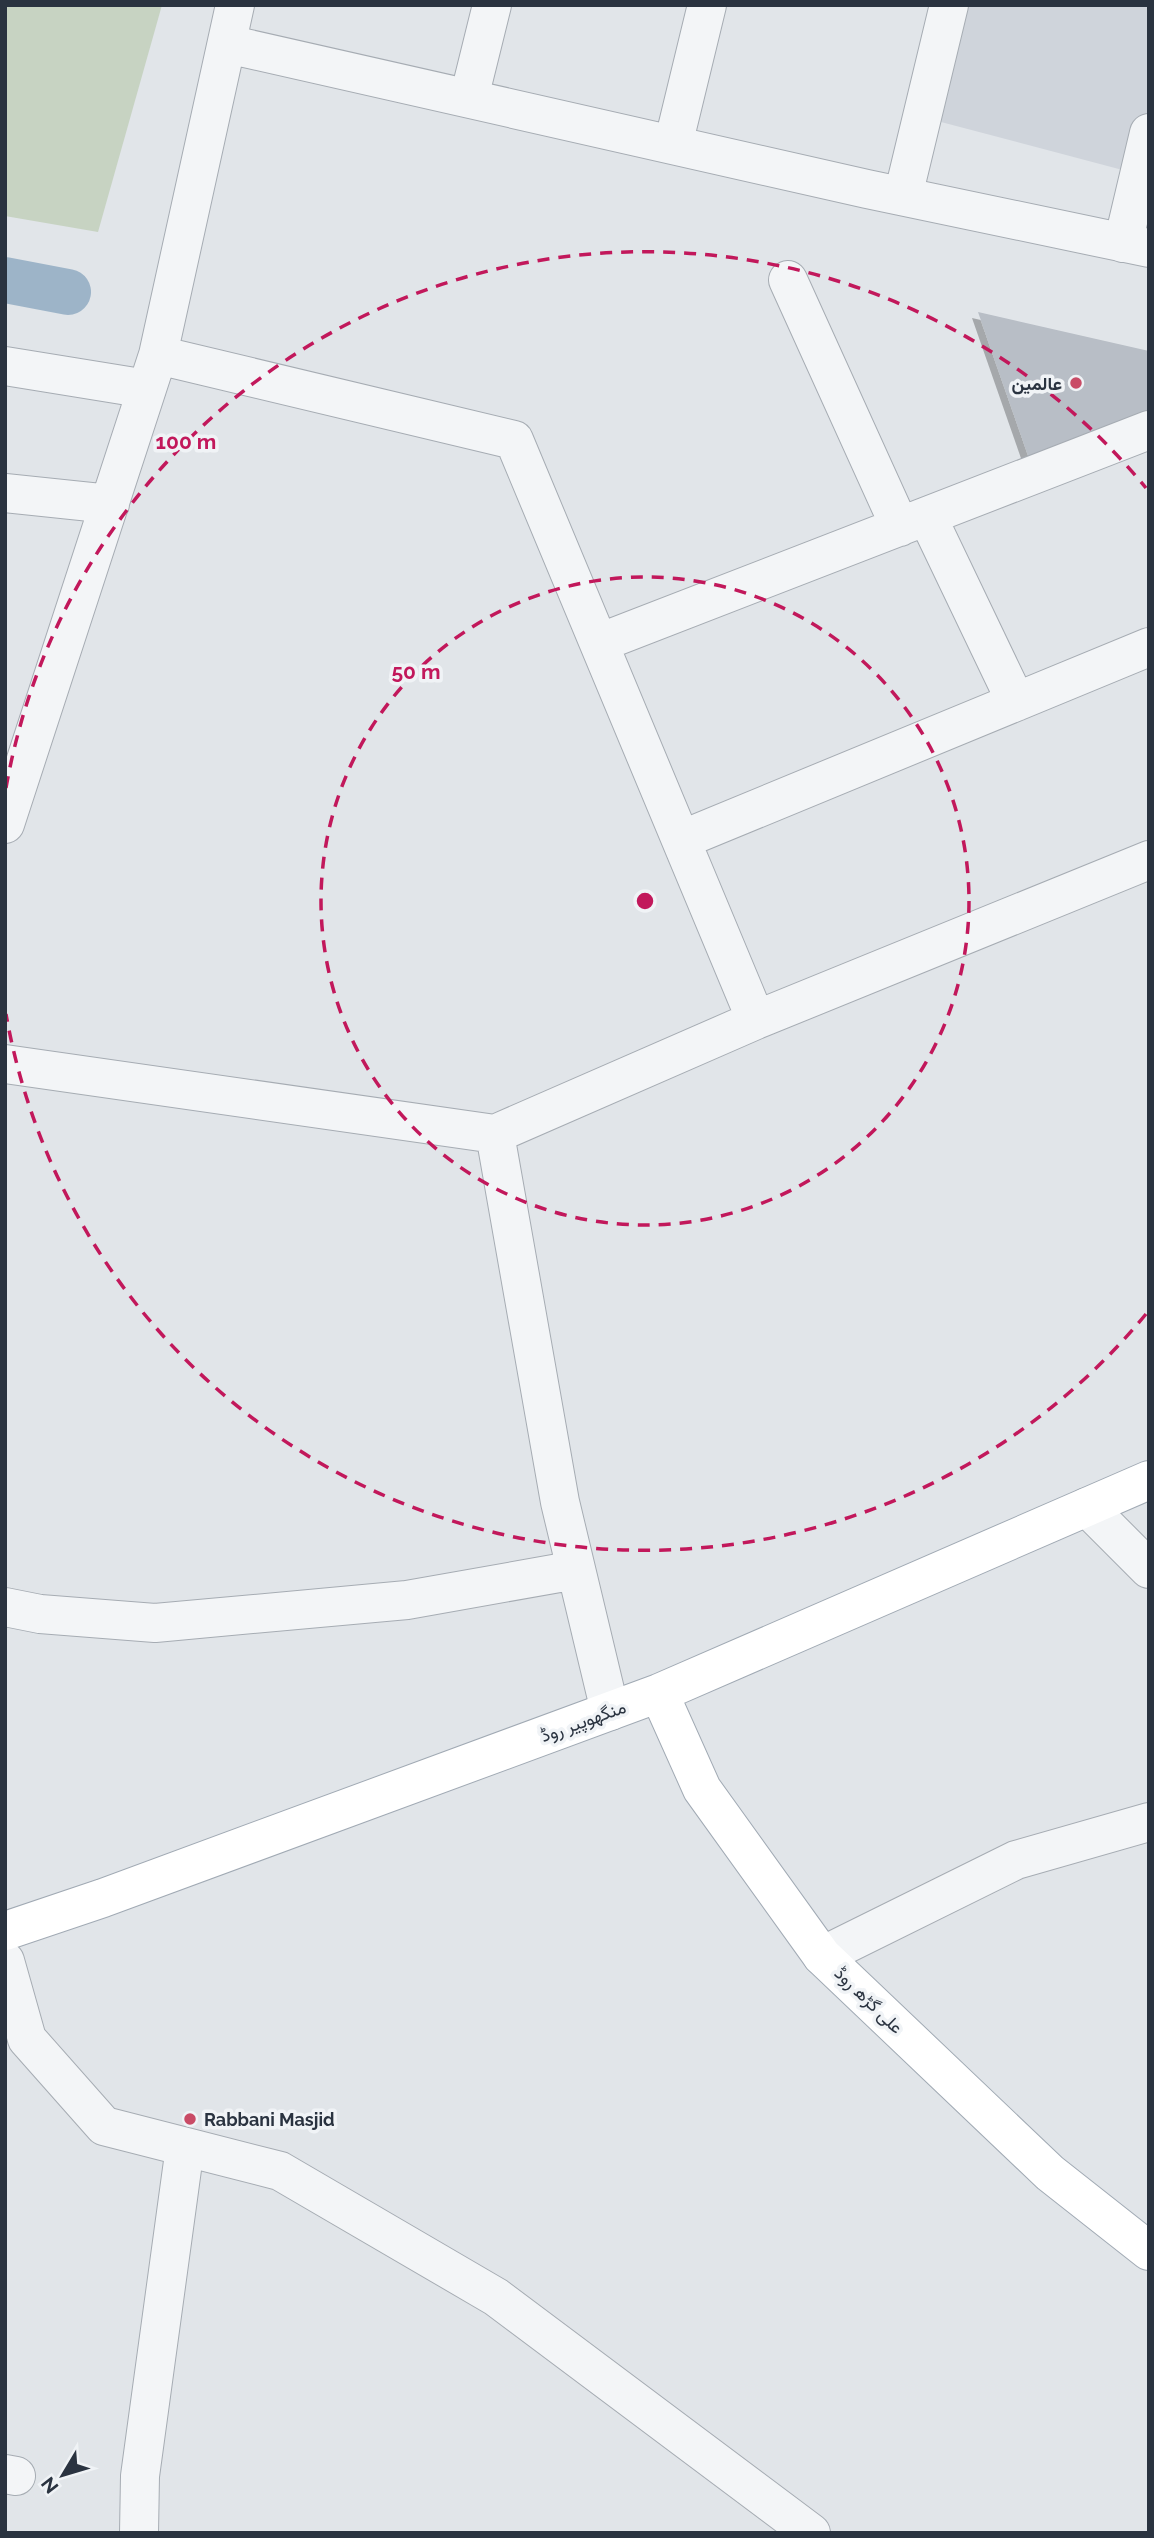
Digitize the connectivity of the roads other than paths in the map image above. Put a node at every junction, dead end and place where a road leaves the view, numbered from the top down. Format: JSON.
{"nodes":[{"id":1,"x":235,"y":5,"type":"edge"},
{"id":2,"x":492,"y":5,"type":"edge"},
{"id":3,"x":707,"y":5,"type":"edge"},
{"id":4,"x":949,"y":5,"type":"edge"},
{"id":5,"x":227,"y":44,"type":"junction"},
{"id":6,"x":469,"y":99,"type":"junction"},
{"id":7,"x":1149,"y":134,"type":"edge"},
{"id":8,"x":673,"y":145,"type":"junction"},
{"id":9,"x":903,"y":196,"type":"junction"},
{"id":10,"x":1136,"y":246,"type":"edge"},
{"id":11,"x":788,"y":280,"type":"dead end"},
{"id":12,"x":5,"y":366,"type":"edge"},
{"id":13,"x":153,"y":372,"type":"junction"},
{"id":14,"x":1149,"y":430,"type":"edge"},
{"id":15,"x":5,"y":493,"type":"edge"},
{"id":16,"x":110,"y":504,"type":"junction"},
{"id":17,"x":913,"y":521,"type":"junction"},
{"id":18,"x":599,"y":643,"type":"junction"},
{"id":19,"x":1149,"y":647,"type":"edge"},
{"id":20,"x":1016,"y":702,"type":"junction"},
{"id":21,"x":5,"y":824,"type":"edge"},
{"id":22,"x":681,"y":840,"type":"junction"},
{"id":23,"x":1149,"y":860,"type":"edge"},
{"id":24,"x":756,"y":1020,"type":"junction"},
{"id":25,"x":5,"y":1064,"type":"edge"},
{"id":26,"x":495,"y":1134,"type":"junction"},
{"id":27,"x":1149,"y":1480,"type":"edge"},
{"id":28,"x":1087,"y":1507,"type":"junction"},
{"id":29,"x":1149,"y":1569,"type":"edge"},
{"id":30,"x":576,"y":1570,"type":"junction"},
{"id":31,"x":5,"y":1607,"type":"edge"},
{"id":32,"x":659,"y":1693,"type":"junction"},
{"id":33,"x":610,"y":1711,"type":"junction"},
{"id":34,"x":1149,"y":1822,"type":"edge"},
{"id":35,"x":5,"y":1931,"type":"edge"},
{"id":36,"x":822,"y":1956,"type":"junction"},
{"id":37,"x":5,"y":1961,"type":"edge"},
{"id":38,"x":185,"y":2147,"type":"junction"},
{"id":39,"x":1149,"y":2251,"type":"edge"},
{"id":40,"x":139,"y":2533,"type":"edge"},
{"id":41,"x":811,"y":2533,"type":"edge"}],
"edges":[{"from":1,"to":5,"type":"street"},
{"from":2,"to":6,"type":"street"},
{"from":3,"to":8,"type":"street"},
{"from":4,"to":9,"type":"street"},
{"from":5,"to":6,"type":"street"},
{"from":5,"to":13,"type":"street"},
{"from":6,"to":8,"type":"street"},
{"from":7,"to":10,"type":"street"},
{"from":8,"to":9,"type":"street"},
{"from":9,"to":10,"type":"street"},
{"from":11,"to":17,"type":"street"},
{"from":12,"to":13,"type":"street"},
{"from":13,"to":16,"type":"street"},
{"from":13,"to":18,"type":"street"},
{"from":14,"to":17,"type":"street"},
{"from":15,"to":16,"type":"street"},
{"from":16,"to":21,"type":"street"},
{"from":17,"to":18,"type":"street"},
{"from":17,"to":20,"type":"street"},
{"from":18,"to":22,"type":"street"},
{"from":19,"to":20,"type":"street"},
{"from":20,"to":22,"type":"street"},
{"from":22,"to":24,"type":"street"},
{"from":23,"to":24,"type":"street"},
{"from":24,"to":26,"type":"street"},
{"from":25,"to":26,"type":"street"},
{"from":26,"to":30,"type":"street"},
{"from":27,"to":28,"type":"main road","name":"منگھوپیر روڈ"},
{"from":28,"to":29,"type":"street"},
{"from":28,"to":32,"type":"main road","name":"منگھوپیر روڈ"},
{"from":30,"to":31,"type":"street"},
{"from":30,"to":33,"type":"street"},
{"from":32,"to":33,"type":"main road","name":"منگھوپیر روڈ"},
{"from":32,"to":36,"type":"main road","name":"علی گڑھ روڈ"},
{"from":33,"to":35,"type":"main road","name":"منگھوپیر روڈ"},
{"from":34,"to":36,"type":"street"},
{"from":36,"to":39,"type":"main road","name":"علی گڑھ روڈ"},
{"from":37,"to":38,"type":"street"},
{"from":38,"to":40,"type":"street"},
{"from":38,"to":41,"type":"street"}]}
